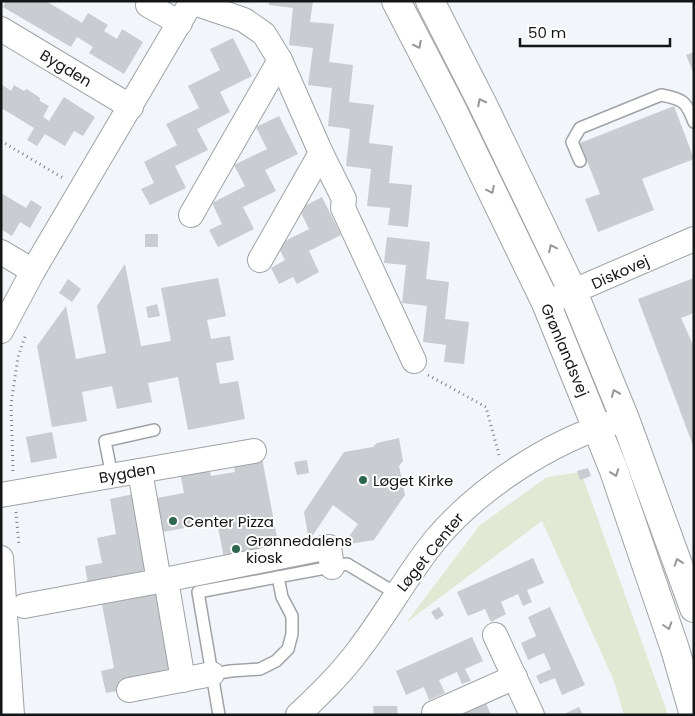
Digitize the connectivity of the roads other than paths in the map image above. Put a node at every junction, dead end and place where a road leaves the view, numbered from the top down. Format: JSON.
{"nodes":[{"id":1,"x":396,"y":1,"type":"edge"},
{"id":2,"x":430,"y":1,"type":"edge"},
{"id":3,"x":192,"y":2,"type":"edge"},
{"id":4,"x":148,"y":5,"type":"dead end"},
{"id":5,"x":180,"y":23,"type":"junction"},
{"id":6,"x":1,"y":29,"type":"edge"},
{"id":7,"x":280,"y":60,"type":"junction"},
{"id":8,"x":131,"y":107,"type":"junction"},
{"id":9,"x":694,"y":122,"type":"edge"},
{"id":10,"x":321,"y":153,"type":"junction"},
{"id":11,"x":580,"y":161,"type":"dead end"},
{"id":12,"x":191,"y":215,"type":"dead end"},
{"id":13,"x":694,"y":239,"type":"edge"},
{"id":14,"x":1,"y":252,"type":"edge"},
{"id":15,"x":260,"y":260,"type":"dead end"},
{"id":16,"x":33,"y":271,"type":"junction"},
{"id":17,"x":573,"y":292,"type":"junction"},
{"id":18,"x":546,"y":303,"type":"junction"},
{"id":19,"x":1,"y":332,"type":"edge"},
{"id":20,"x":414,"y":361,"type":"road end"},
{"id":21,"x":625,"y":419,"type":"junction"},
{"id":22,"x":597,"y":428,"type":"junction"},
{"id":23,"x":154,"y":430,"type":"dead end"},
{"id":24,"x":254,"y":451,"type":"dead end"},
{"id":25,"x":140,"y":471,"type":"junction"},
{"id":26,"x":112,"y":476,"type":"junction"},
{"id":27,"x":8,"y":494,"type":"edge"},
{"id":28,"x":10,"y":554,"type":"edge"},
{"id":29,"x":332,"y":567,"type":"junction"},
{"id":30,"x":278,"y":577,"type":"junction"},
{"id":31,"x":162,"y":580,"type":"junction"},
{"id":32,"x":397,"y":594,"type":"junction"},
{"id":33,"x":24,"y":606,"type":"dead end"},
{"id":34,"x":694,"y":608,"type":"edge"},
{"id":35,"x":495,"y":634,"type":"dead end"},
{"id":36,"x":212,"y":674,"type":"junction"},
{"id":37,"x":515,"y":677,"type":"junction"},
{"id":38,"x":182,"y":680,"type":"junction"},
{"id":39,"x":129,"y":690,"type":"dead end"},
{"id":40,"x":12,"y":715,"type":"edge"},
{"id":41,"x":220,"y":715,"type":"edge"},
{"id":42,"x":298,"y":715,"type":"edge"},
{"id":43,"x":434,"y":715,"type":"edge"},
{"id":44,"x":532,"y":715,"type":"edge"},
{"id":45,"x":694,"y":715,"type":"edge"}],
"edges":[{"from":1,"to":18,"type":"street","name":"Grønlandsvej","one_way":true},
{"from":17,"to":2,"type":"street","name":"Grønlandsvej","one_way":true},
{"from":3,"to":5,"type":"street"},
{"from":3,"to":7,"type":"street"},
{"from":4,"to":5,"type":"street"},
{"from":5,"to":8,"type":"street"},
{"from":6,"to":8,"type":"street","name":"Bygden"},
{"from":7,"to":10,"type":"street"},
{"from":7,"to":12,"type":"street"},
{"from":8,"to":16,"type":"street"},
{"from":9,"to":11,"type":"lane"},
{"from":10,"to":15,"type":"street"},
{"from":10,"to":20,"type":"street"},
{"from":13,"to":17,"type":"street","name":"Diskovej"},
{"from":14,"to":16,"type":"street"},
{"from":16,"to":19,"type":"street"},
{"from":17,"to":18,"type":"street","name":"Diskovej"},
{"from":21,"to":17,"type":"street","name":"Grønlandsvej","one_way":true},
{"from":18,"to":22,"type":"street","name":"Grønlandsvej"},
{"from":21,"to":22,"type":"street","name":"Løget Center"},
{"from":34,"to":21,"type":"street","name":"Grønlandsvej","one_way":true},
{"from":22,"to":32,"type":"street","name":"Løget Center"},
{"from":22,"to":45,"type":"street","name":"Grønlandsvej","one_way":true},
{"from":23,"to":26,"type":"lane"},
{"from":24,"to":25,"type":"street","name":"Bygden"},
{"from":25,"to":26,"type":"street","name":"Bygden"},
{"from":25,"to":31,"type":"street"},
{"from":26,"to":27,"type":"street","name":"Bygden"},
{"from":28,"to":40,"type":"street"},
{"from":29,"to":30,"type":"lane"},
{"from":29,"to":31,"type":"street"},
{"from":29,"to":32,"type":"lane"},
{"from":30,"to":36,"type":"lane"},
{"from":30,"to":36,"type":"lane"},
{"from":31,"to":33,"type":"street"},
{"from":31,"to":38,"type":"street"},
{"from":32,"to":42,"type":"street","name":"Løget Center"},
{"from":35,"to":37,"type":"street"},
{"from":36,"to":38,"type":"street"},
{"from":36,"to":41,"type":"lane"},
{"from":37,"to":43,"type":"street"},
{"from":37,"to":44,"type":"street"},
{"from":38,"to":39,"type":"street"}]}
